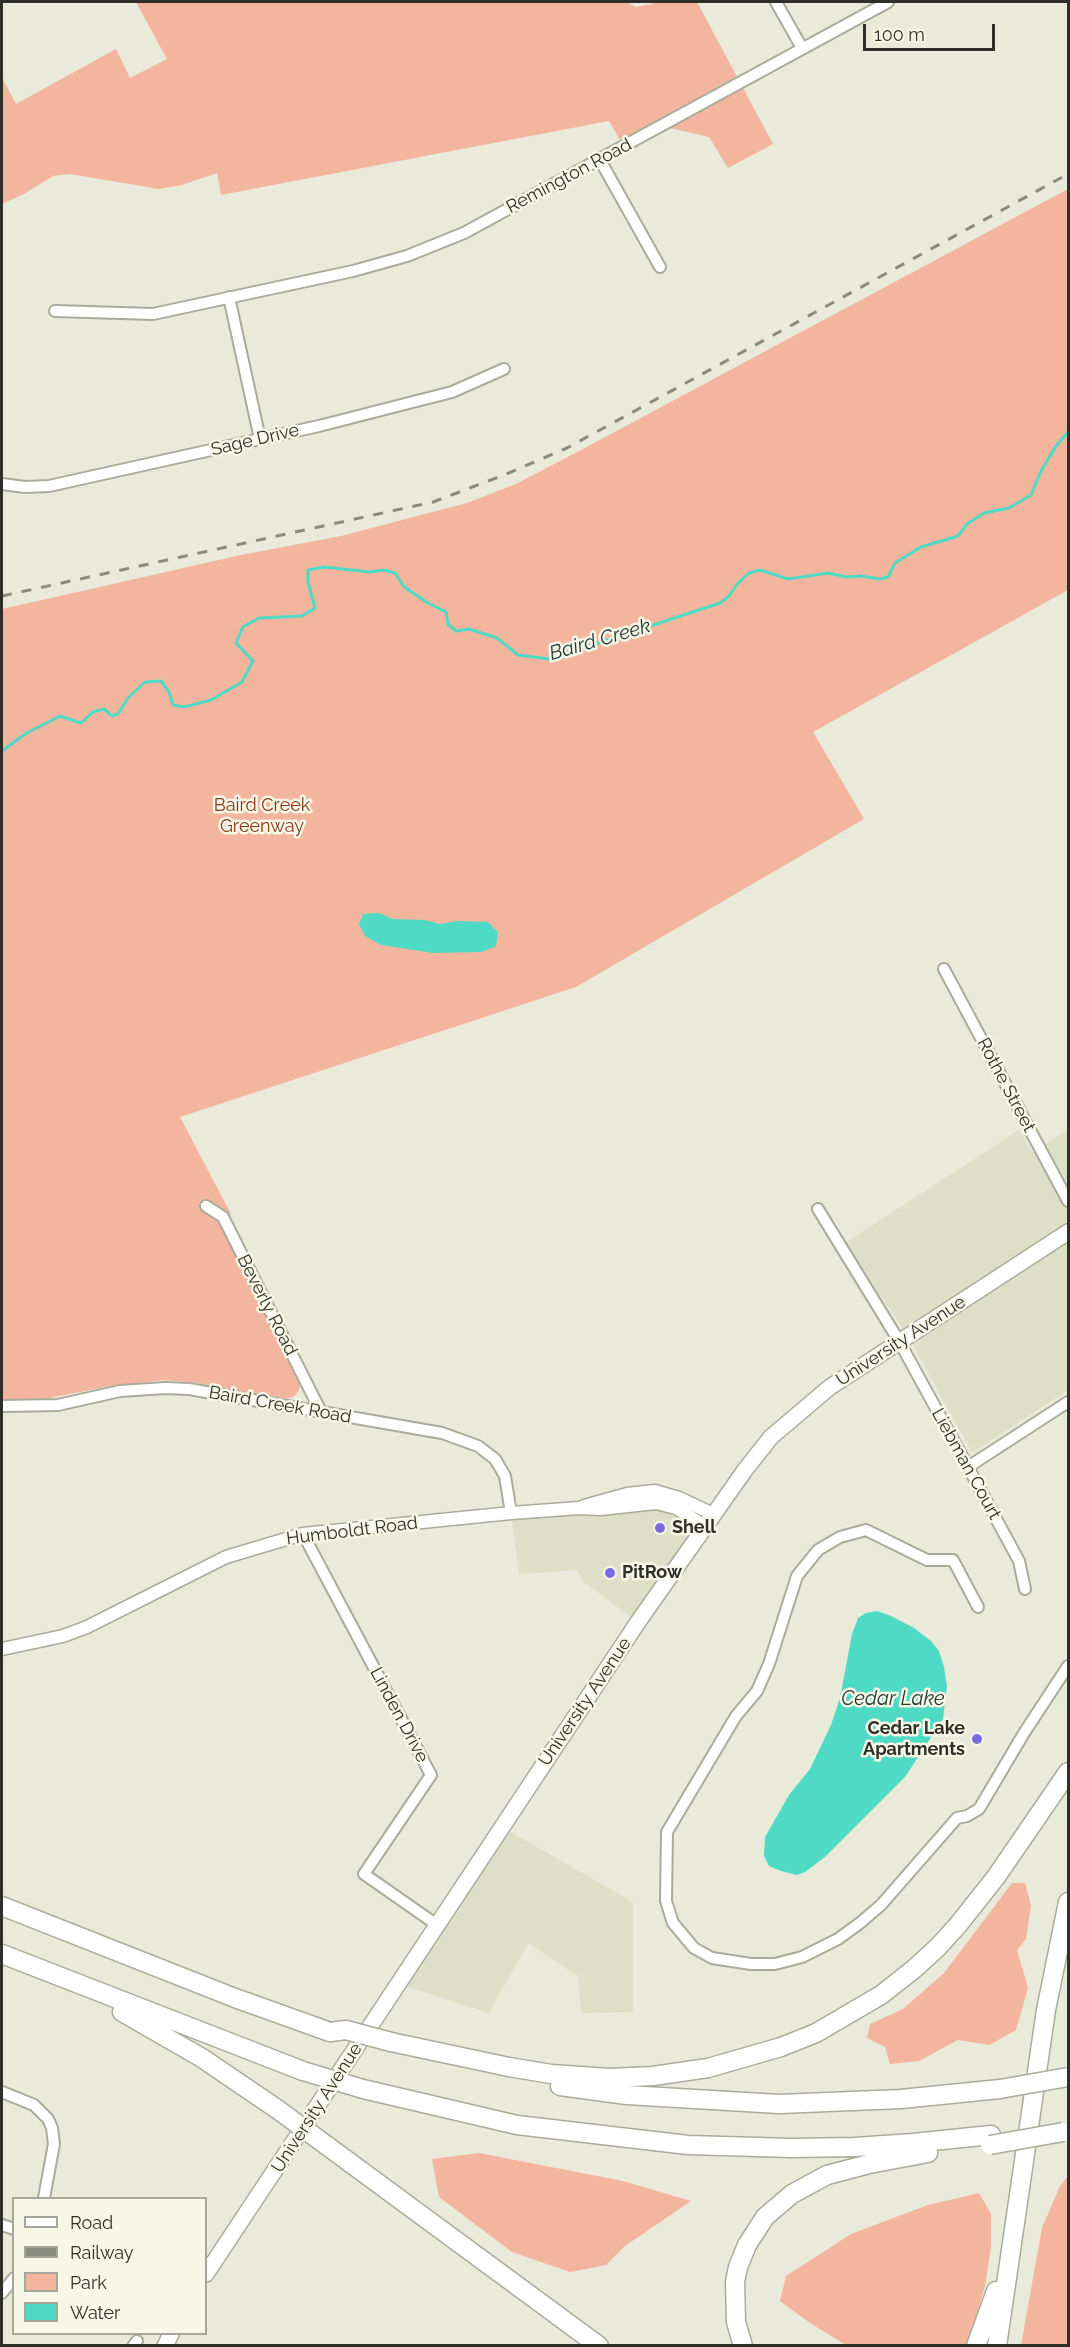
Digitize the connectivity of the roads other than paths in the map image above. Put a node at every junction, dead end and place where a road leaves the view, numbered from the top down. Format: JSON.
{"nodes":[{"id":1,"x":776,"y":2,"type":"edge"},
{"id":2,"x":888,"y":2,"type":"edge"},
{"id":3,"x":802,"y":48,"type":"junction"},
{"id":4,"x":600,"y":160,"type":"junction"},
{"id":5,"x":660,"y":267,"type":"dead end"},
{"id":6,"x":229,"y":297,"type":"junction"},
{"id":7,"x":55,"y":311,"type":"dead end"},
{"id":8,"x":504,"y":369,"type":"dead end"},
{"id":9,"x":260,"y":439,"type":"junction"},
{"id":10,"x":2,"y":484,"type":"edge"},
{"id":11,"x":944,"y":969,"type":"dead end"},
{"id":12,"x":1068,"y":1201,"type":"edge"},
{"id":13,"x":206,"y":1206,"type":"dead end"},
{"id":14,"x":818,"y":1209,"type":"dead end"},
{"id":15,"x":1068,"y":1232,"type":"edge"},
{"id":16,"x":899,"y":1341,"type":"junction"},
{"id":17,"x":1068,"y":1402,"type":"edge"},
{"id":18,"x":2,"y":1406,"type":"edge"},
{"id":19,"x":321,"y":1412,"type":"junction"},
{"id":20,"x":968,"y":1467,"type":"junction"},
{"id":21,"x":511,"y":1513,"type":"junction"},
{"id":22,"x":709,"y":1520,"type":"junction"},
{"id":23,"x":303,"y":1534,"type":"junction"},
{"id":24,"x":1025,"y":1589,"type":"dead end"},
{"id":25,"x":978,"y":1607,"type":"dead end"},
{"id":26,"x":2,"y":1649,"type":"edge"},
{"id":27,"x":1068,"y":1666,"type":"edge"},
{"id":28,"x":1068,"y":1772,"type":"edge"},
{"id":29,"x":1068,"y":1902,"type":"edge"},
{"id":30,"x":2,"y":1906,"type":"edge"},
{"id":31,"x":438,"y":1925,"type":"junction"},
{"id":32,"x":1068,"y":1948,"type":"edge"},
{"id":33,"x":2,"y":1954,"type":"edge"},
{"id":34,"x":83,"y":1986,"type":"junction"},
{"id":35,"x":388,"y":2045,"type":"junction"},
{"id":36,"x":1068,"y":2077,"type":"edge"},
{"id":37,"x":2,"y":2092,"type":"edge"},
{"id":38,"x":1031,"y":2108,"type":"junction"},
{"id":39,"x":1066,"y":2127,"type":"edge"},
{"id":40,"x":990,"y":2140,"type":"junction"},
{"id":41,"x":44,"y":2197,"type":"edge"},
{"id":42,"x":1012,"y":2247,"type":"junction"},
{"id":43,"x":207,"y":2272,"type":"edge"},
{"id":44,"x":12,"y":2280,"type":"edge"},
{"id":45,"x":2,"y":2293,"type":"edge"},
{"id":46,"x":599,"y":2346,"type":"edge"},
{"id":47,"x":743,"y":2346,"type":"edge"},
{"id":48,"x":976,"y":2346,"type":"edge"},
{"id":49,"x":997,"y":2346,"type":"edge"}],
"edges":[{"from":1,"to":3,"type":"street"},
{"from":2,"to":3,"type":"street","name":"Remington Road"},
{"from":3,"to":4,"type":"street","name":"Remington Road"},
{"from":4,"to":5,"type":"street"},
{"from":4,"to":6,"type":"street","name":"Remington Road"},
{"from":6,"to":7,"type":"street","name":"Remington Road"},
{"from":6,"to":9,"type":"street"},
{"from":8,"to":9,"type":"street","name":"Sage Drive"},
{"from":9,"to":10,"type":"street","name":"Sage Drive"},
{"from":11,"to":12,"type":"street","name":"Rothe Street"},
{"from":13,"to":19,"type":"street","name":"Beverly Road"},
{"from":14,"to":16,"type":"street","name":"Liebman Court"},
{"from":15,"to":16,"type":"main road","name":"University Avenue"},
{"from":16,"to":20,"type":"street","name":"Liebman Court"},
{"from":16,"to":22,"type":"main road","name":"University Avenue"},
{"from":17,"to":20,"type":"street"},
{"from":18,"to":19,"type":"street","name":"Baird Creek Road"},
{"from":19,"to":21,"type":"street","name":"Baird Creek Road"},
{"from":20,"to":24,"type":"street","name":"Liebman Court"},
{"from":21,"to":22,"type":"street","name":"Humboldt Road"},
{"from":21,"to":23,"type":"street","name":"Humboldt Road"},
{"from":22,"to":31,"type":"main road","name":"University Avenue"},
{"from":23,"to":26,"type":"street","name":"Humboldt Road"},
{"from":23,"to":31,"type":"street","name":"Linden Drive"},
{"from":25,"to":27,"type":"street"},
{"from":28,"to":35,"type":"highway"},
{"from":29,"to":38,"type":"highway"},
{"from":30,"to":35,"type":"highway"},
{"from":31,"to":43,"type":"main road","name":"University Avenue"},
{"from":32,"to":38,"type":"highway"},
{"from":33,"to":34,"type":"highway"},
{"from":34,"to":40,"type":"highway","bridge":true},
{"from":34,"to":46,"type":"highway","bridge":true},
{"from":35,"to":36,"type":"highway","bridge":true},
{"from":37,"to":41,"type":"street"},
{"from":38,"to":42,"type":"highway"},
{"from":39,"to":40,"type":"highway"},
{"from":40,"to":47,"type":"highway"},
{"from":42,"to":48,"type":"highway"},
{"from":42,"to":49,"type":"highway"},
{"from":44,"to":45,"type":"street"}]}
